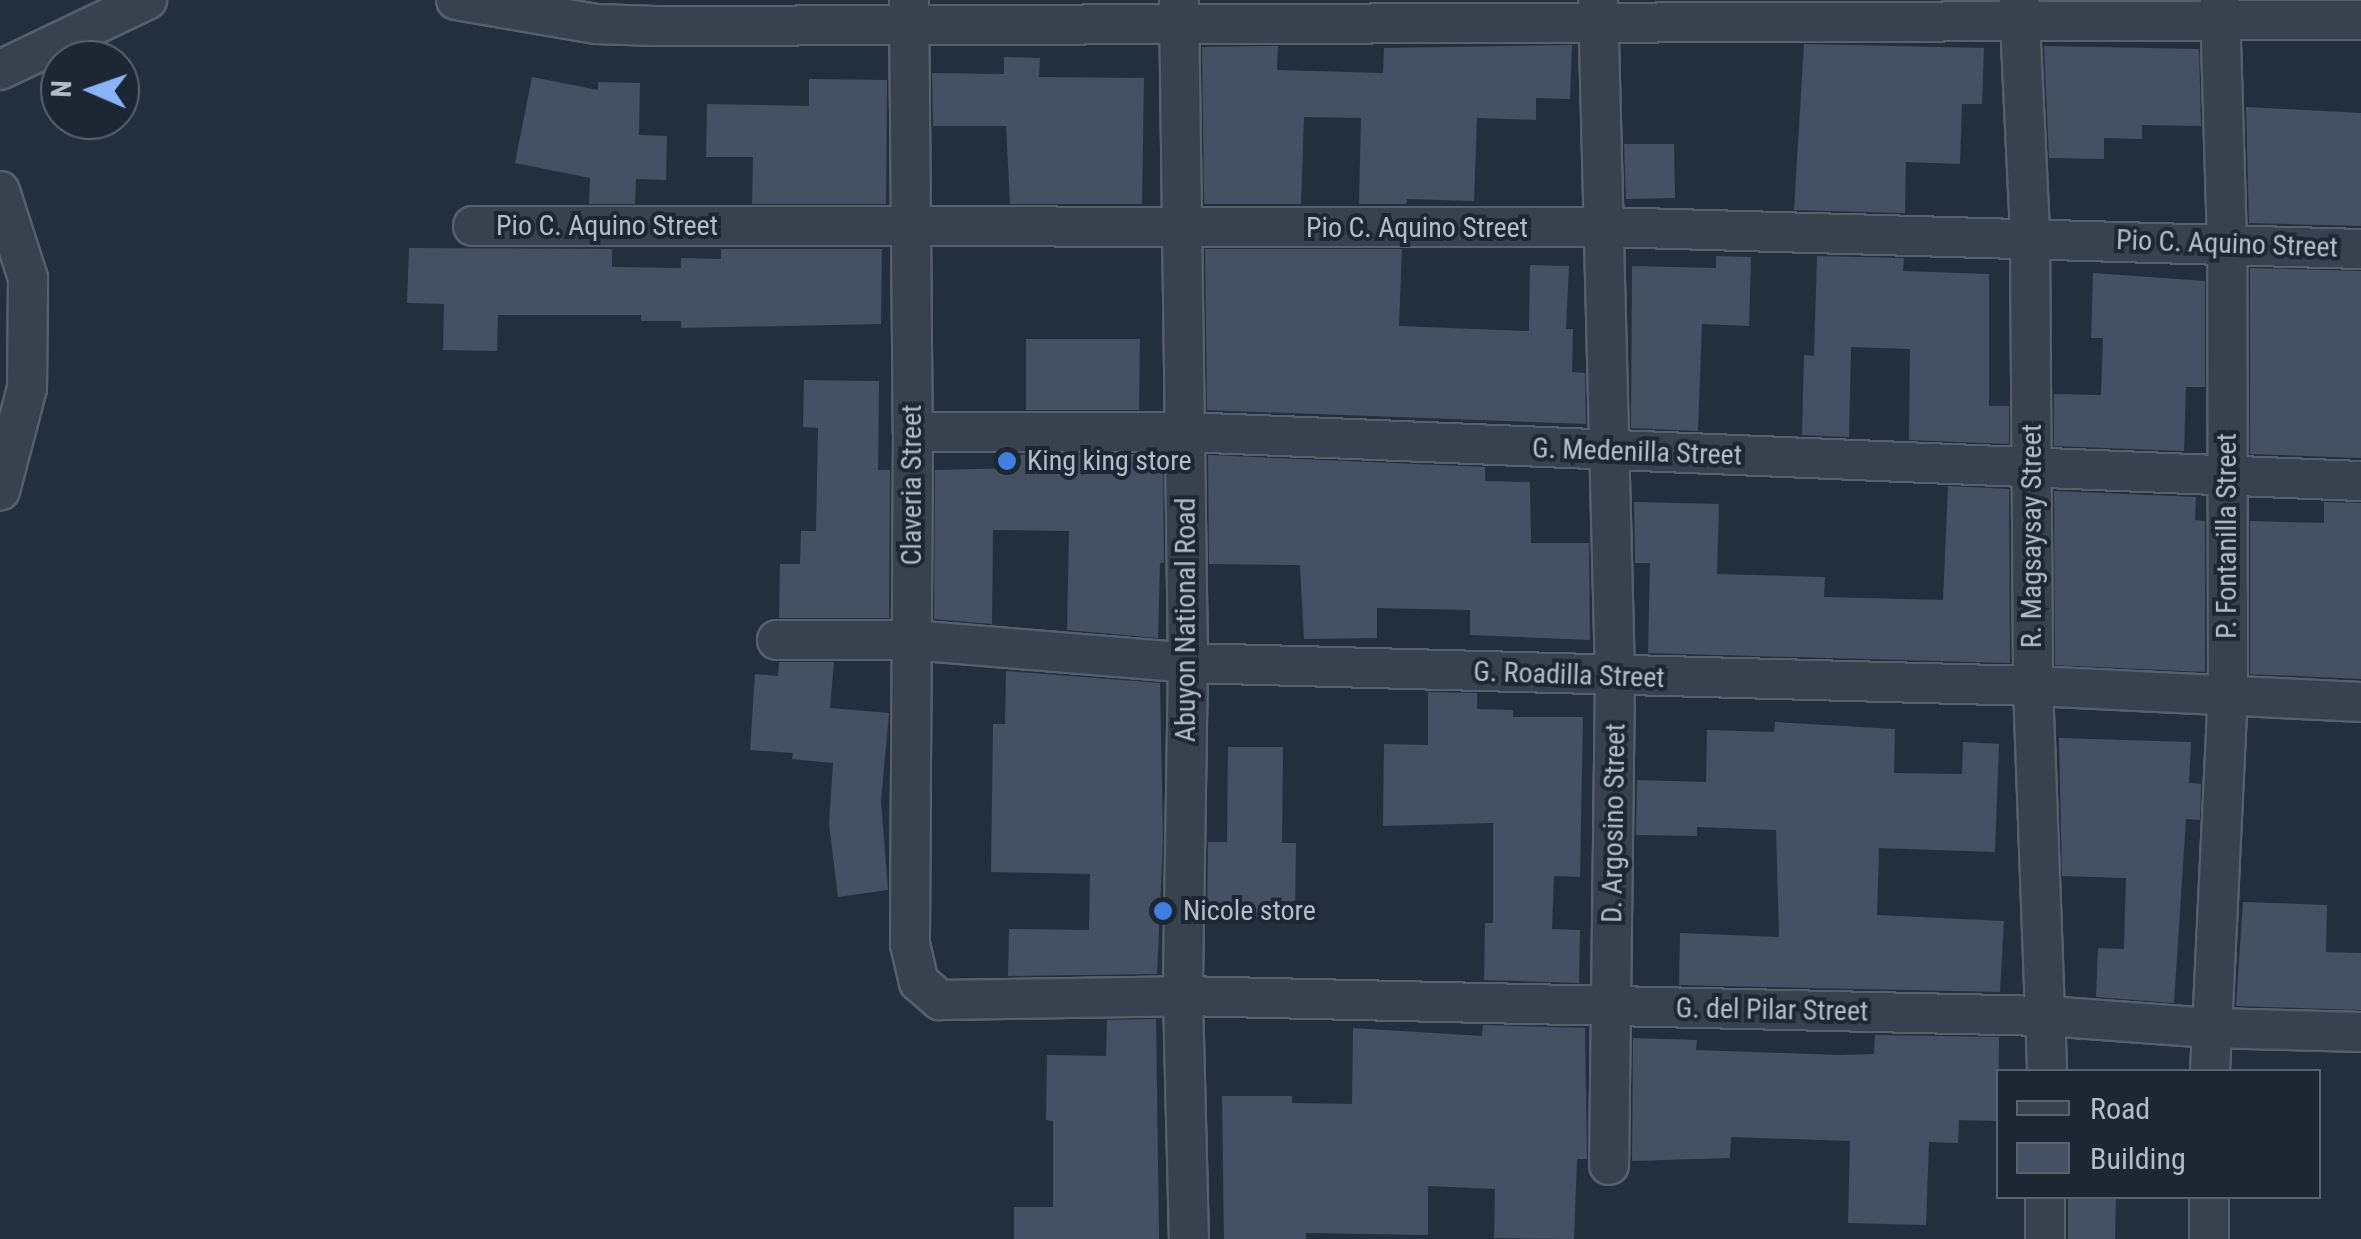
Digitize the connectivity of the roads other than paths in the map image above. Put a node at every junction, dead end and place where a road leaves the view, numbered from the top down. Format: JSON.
{"nodes":[{"id":1,"x":147,"y":0,"type":"edge"},
{"id":2,"x":456,"y":0,"type":"edge"},
{"id":3,"x":2019,"y":10,"type":"edge"},
{"id":4,"x":2220,"y":10,"type":"edge"},
{"id":5,"x":1598,"y":11,"type":"edge"},
{"id":6,"x":909,"y":13,"type":"edge"},
{"id":7,"x":1180,"y":13,"type":"edge"},
{"id":8,"x":2361,"y":20,"type":"edge"},
{"id":9,"x":0,"y":70,"type":"edge"},
{"id":10,"x":0,"y":191,"type":"edge"},
{"id":11,"x":474,"y":226,"type":"dead end"},
{"id":12,"x":910,"y":226,"type":"junction"},
{"id":13,"x":1606,"y":227,"type":"junction"},
{"id":14,"x":1182,"y":229,"type":"junction"},
{"id":15,"x":2030,"y":237,"type":"junction"},
{"id":16,"x":2226,"y":243,"type":"junction"},
{"id":17,"x":2361,"y":249,"type":"edge"},
{"id":18,"x":913,"y":432,"type":"junction"},
{"id":19,"x":1185,"y":432,"type":"junction"},
{"id":20,"x":1610,"y":452,"type":"junction"},
{"id":21,"x":2032,"y":466,"type":"junction"},
{"id":22,"x":2226,"y":476,"type":"junction"},
{"id":23,"x":2361,"y":480,"type":"edge"},
{"id":24,"x":0,"y":490,"type":"edge"},
{"id":25,"x":778,"y":640,"type":"dead end"},
{"id":26,"x":911,"y":640,"type":"junction"},
{"id":27,"x":1188,"y":663,"type":"junction"},
{"id":28,"x":1616,"y":677,"type":"junction"},
{"id":29,"x":2032,"y":686,"type":"junction"},
{"id":30,"x":2228,"y":696,"type":"junction"},
{"id":31,"x":2361,"y":702,"type":"edge"},
{"id":32,"x":910,"y":944,"type":"joint"},
{"id":33,"x":1183,"y":996,"type":"junction"},
{"id":34,"x":1612,"y":1006,"type":"junction"},
{"id":35,"x":2047,"y":1016,"type":"junction"},
{"id":36,"x":2211,"y":1028,"type":"junction"},
{"id":37,"x":2361,"y":1032,"type":"edge"},
{"id":38,"x":2047,"y":1069,"type":"edge"},
{"id":39,"x":2210,"y":1069,"type":"edge"},
{"id":40,"x":1609,"y":1165,"type":"dead end"},
{"id":41,"x":2045,"y":1199,"type":"edge"},
{"id":42,"x":2209,"y":1199,"type":"edge"},
{"id":43,"x":1190,"y":1239,"type":"edge"},
{"id":44,"x":2045,"y":1239,"type":"edge"},
{"id":45,"x":2209,"y":1239,"type":"edge"}],
"edges":[{"from":1,"to":9,"type":"street"},
{"from":2,"to":6,"type":"street"},
{"from":3,"to":4,"type":"street"},
{"from":3,"to":5,"type":"street"},
{"from":3,"to":15,"type":"street","name":"R. Magsaysay Street"},
{"from":4,"to":8,"type":"street"},
{"from":4,"to":16,"type":"street","name":"P. Fontanilla Street"},
{"from":5,"to":7,"type":"street"},
{"from":5,"to":13,"type":"street","name":"D. Argosino Street"},
{"from":6,"to":7,"type":"street"},
{"from":6,"to":12,"type":"street","name":"Claveria Street"},
{"from":7,"to":14,"type":"street","name":"Abuyon National Road"},
{"from":10,"to":24,"type":"street"},
{"from":11,"to":12,"type":"street","name":"Pio C. Aquino Street"},
{"from":12,"to":14,"type":"street","name":"Pio C. Aquino Street"},
{"from":12,"to":18,"type":"street","name":"Claveria Street"},
{"from":13,"to":14,"type":"street","name":"Pio C. Aquino Street"},
{"from":13,"to":15,"type":"street","name":"Pio C. Aquino Street"},
{"from":13,"to":20,"type":"street","name":"D. Argosino Street"},
{"from":14,"to":19,"type":"street","name":"Abuyon National Road"},
{"from":15,"to":16,"type":"street","name":"Pio C. Aquino Street"},
{"from":15,"to":21,"type":"street","name":"R. Magsaysay Street"},
{"from":16,"to":17,"type":"street","name":"Pio C. Aquino Street"},
{"from":16,"to":22,"type":"street","name":"P. Fontanilla Street"},
{"from":18,"to":19,"type":"street","name":"G. Medenilla Street"},
{"from":18,"to":26,"type":"street","name":"Claveria Street"},
{"from":19,"to":20,"type":"street","name":"G. Medenilla Street"},
{"from":19,"to":27,"type":"street","name":"Abuyon National Road"},
{"from":20,"to":21,"type":"street","name":"G. Medenilla Street"},
{"from":20,"to":28,"type":"street","name":"D. Argosino Street"},
{"from":21,"to":22,"type":"street","name":"G. Medenilla Street"},
{"from":21,"to":29,"type":"street","name":"R. Magsaysay Street"},
{"from":22,"to":23,"type":"street","name":"G. Medenilla Street"},
{"from":22,"to":30,"type":"street","name":"P. Fontanilla Street"},
{"from":25,"to":26,"type":"street","name":"G. Roadilla Street"},
{"from":26,"to":27,"type":"street","name":"G. Roadilla Street"},
{"from":26,"to":32,"type":"street","name":"Claveria Street"},
{"from":27,"to":28,"type":"street","name":"G. Roadilla Street"},
{"from":27,"to":33,"type":"street","name":"Abuyon National Road"},
{"from":28,"to":29,"type":"street","name":"G. Roadilla Street"},
{"from":28,"to":34,"type":"street","name":"D. Argosino Street"},
{"from":29,"to":30,"type":"street","name":"G. Roadilla Street"},
{"from":29,"to":35,"type":"street","name":"R. Magsaysay Street"},
{"from":30,"to":31,"type":"street","name":"G. Roadilla Street"},
{"from":30,"to":36,"type":"street","name":"P. Fontanilla Street"},
{"from":32,"to":33,"type":"street","name":"G. del Pilar Street"},
{"from":33,"to":34,"type":"street","name":"G. del Pilar Street"},
{"from":33,"to":43,"type":"street","name":"Abuyon National Road"},
{"from":34,"to":35,"type":"street","name":"G. del Pilar Street"},
{"from":34,"to":40,"type":"street","name":"D. Argosino Street"},
{"from":35,"to":36,"type":"street","name":"G. del Pilar Street"},
{"from":35,"to":38,"type":"street","name":"R. Magsaysay Street"},
{"from":36,"to":37,"type":"street","name":"G. del Pilar Street"},
{"from":36,"to":39,"type":"street","name":"P. Fontanilla Street"},
{"from":41,"to":44,"type":"street"},
{"from":42,"to":45,"type":"street"}]}
